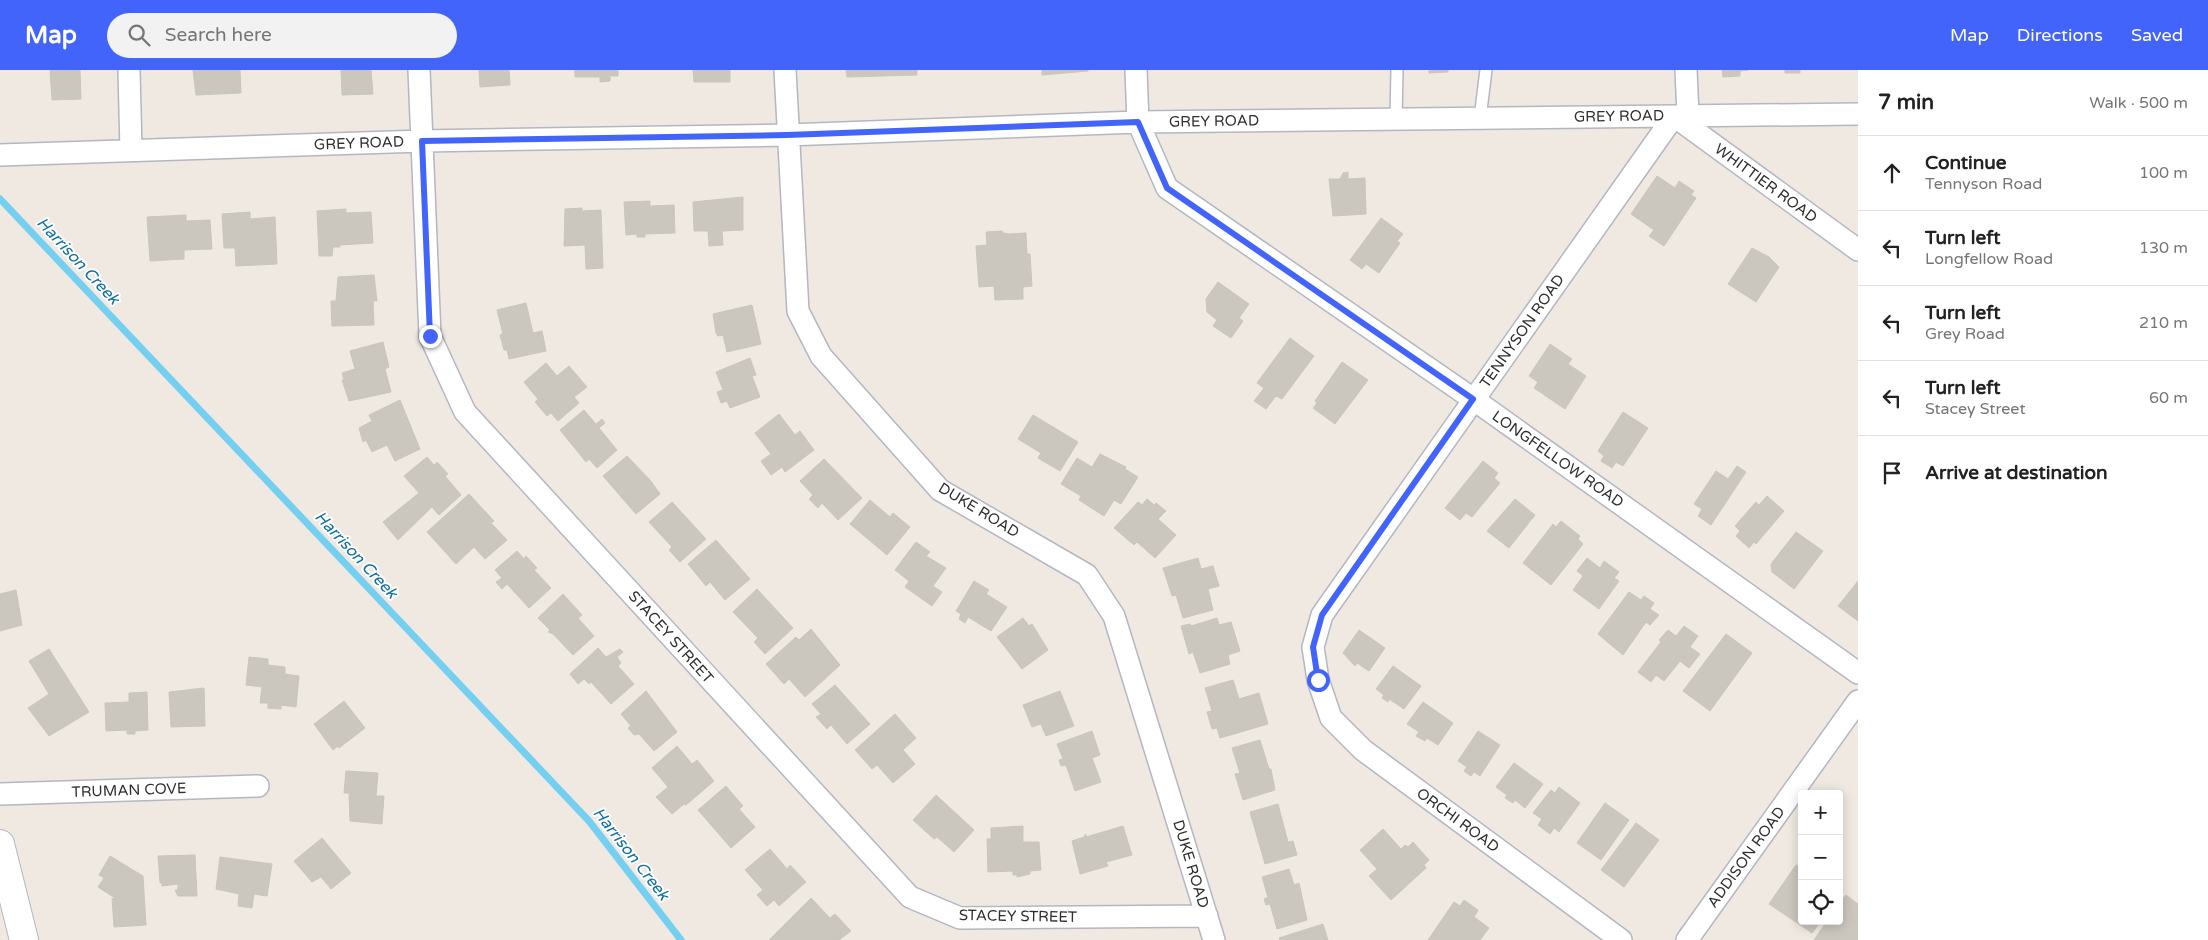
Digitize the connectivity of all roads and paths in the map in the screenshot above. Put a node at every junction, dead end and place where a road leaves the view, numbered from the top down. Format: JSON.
{"nodes":[{"id":1,"x":129,"y":70,"type":"edge"},
{"id":2,"x":419,"y":70,"type":"edge"},
{"id":3,"x":785,"y":70,"type":"edge"},
{"id":4,"x":1136,"y":70,"type":"edge"},
{"id":5,"x":1397,"y":70,"type":"edge"},
{"id":6,"x":1486,"y":70,"type":"edge"},
{"id":7,"x":1686,"y":70,"type":"edge"},
{"id":8,"x":1858,"y":114,"type":"edge"},
{"id":9,"x":1681,"y":115,"type":"junction"},
{"id":10,"x":1480,"y":118,"type":"junction"},
{"id":11,"x":1396,"y":119,"type":"junction"},
{"id":12,"x":1138,"y":122,"type":"junction"},
{"id":13,"x":787,"y":135,"type":"junction"},
{"id":14,"x":422,"y":141,"type":"junction"},
{"id":15,"x":131,"y":150,"type":"junction"},
{"id":16,"x":0,"y":155,"type":"edge"},
{"id":17,"x":1858,"y":250,"type":"edge"},
{"id":18,"x":1473,"y":399,"type":"junction"},
{"id":19,"x":1858,"y":673,"type":"edge"},
{"id":20,"x":1318,"y":680,"type":"joint"},
{"id":21,"x":1858,"y":701,"type":"edge"},
{"id":22,"x":258,"y":786,"type":"dead end"},
{"id":23,"x":0,"y":794,"type":"edge"},
{"id":24,"x":0,"y":844,"type":"edge"},
{"id":25,"x":1207,"y":916,"type":"junction"},
{"id":26,"x":24,"y":940,"type":"edge"},
{"id":27,"x":1214,"y":940,"type":"edge"},
{"id":28,"x":1622,"y":940,"type":"edge"},
{"id":29,"x":1687,"y":940,"type":"edge"}],
"edges":[{"from":1,"to":15,"type":"street"},
{"from":2,"to":14,"type":"street","name":"STACEY STREET"},
{"from":3,"to":13,"type":"street","name":"DUKE ROAD"},
{"from":4,"to":12,"type":"street"},
{"from":5,"to":11,"type":"lane"},
{"from":6,"to":10,"type":"lane"},
{"from":7,"to":9,"type":"street"},
{"from":8,"to":9,"type":"street","name":"GREY ROAD"},
{"from":9,"to":10,"type":"street","name":"GREY ROAD"},
{"from":9,"to":17,"type":"street","name":"WHITTIER ROAD"},
{"from":9,"to":18,"type":"street","name":"TENNYSON ROAD"},
{"from":10,"to":11,"type":"street","name":"GREY ROAD"},
{"from":11,"to":12,"type":"street","name":"GREY ROAD"},
{"from":12,"to":13,"type":"street","name":"GREY ROAD"},
{"from":12,"to":18,"type":"street","name":"LONGFELLOW ROAD"},
{"from":13,"to":14,"type":"street","name":"GREY ROAD"},
{"from":13,"to":25,"type":"street","name":"DUKE ROAD"},
{"from":14,"to":15,"type":"street","name":"GREY ROAD"},
{"from":14,"to":25,"type":"street","name":"STACEY STREET"},
{"from":15,"to":16,"type":"street","name":"GREY ROAD"},
{"from":18,"to":19,"type":"street","name":"LONGFELLOW ROAD"},
{"from":18,"to":20,"type":"street","name":"TENNYSON ROAD"},
{"from":20,"to":28,"type":"street","name":"ORCHI ROAD"},
{"from":21,"to":29,"type":"street","name":"ADDISON ROAD"},
{"from":22,"to":23,"type":"street","name":"TRUMAN COVE"},
{"from":24,"to":26,"type":"main road"},
{"from":25,"to":27,"type":"street","name":"DUKE ROAD"}]}
